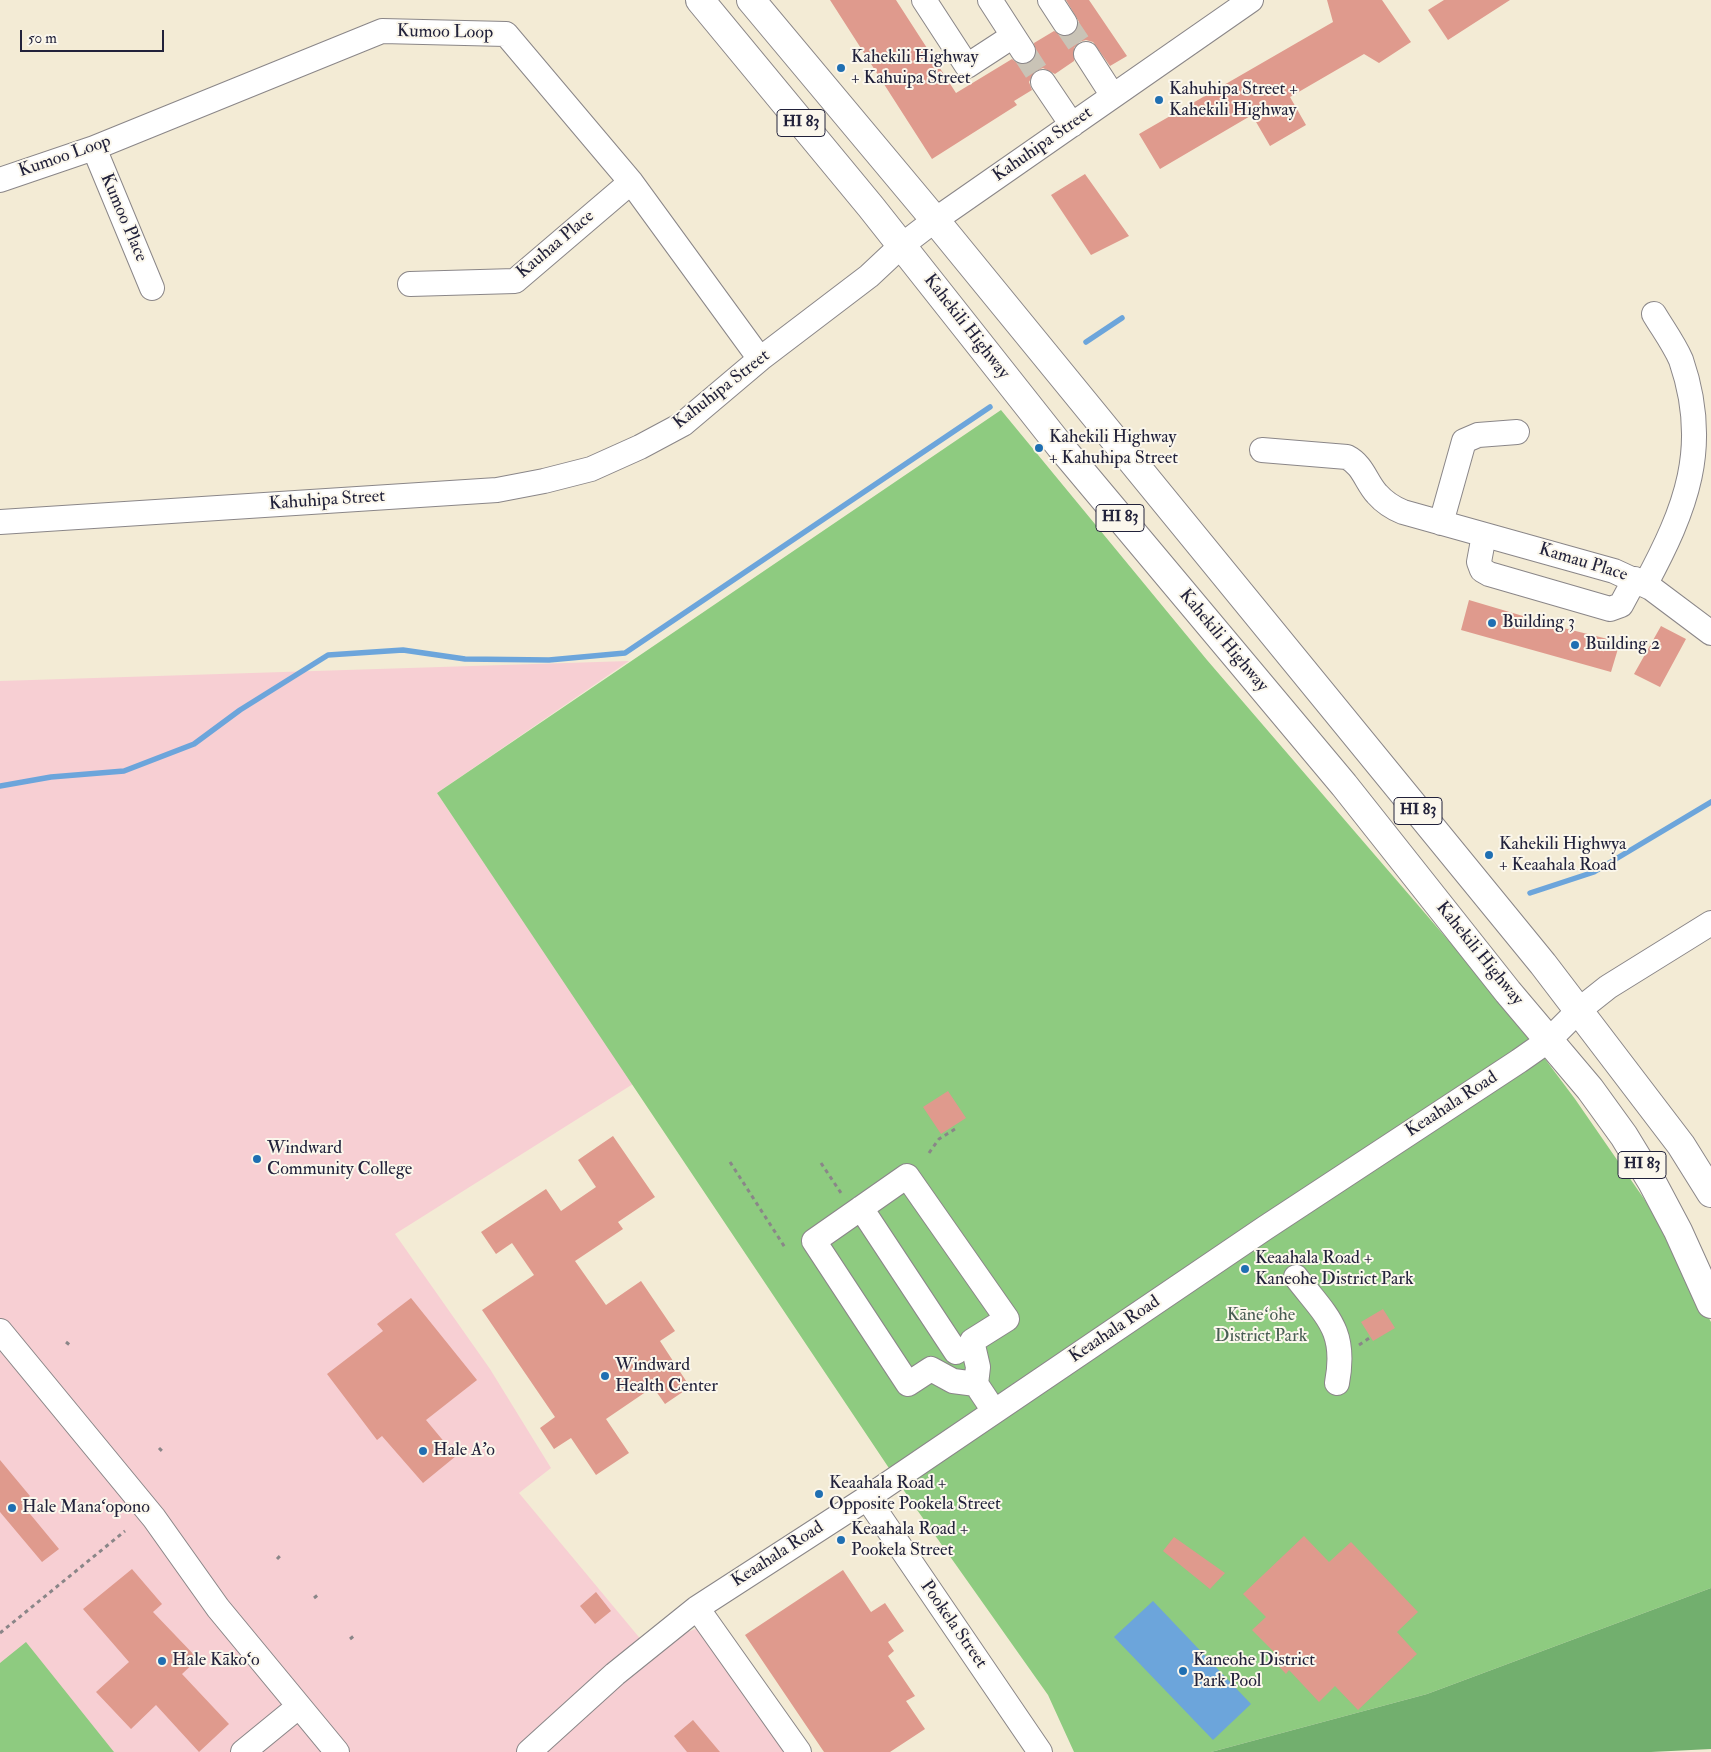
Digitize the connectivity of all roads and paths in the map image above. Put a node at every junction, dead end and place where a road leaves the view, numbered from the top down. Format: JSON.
{"nodes":[{"id":1,"x":700,"y":0,"type":"edge"},
{"id":2,"x":751,"y":0,"type":"edge"},
{"id":3,"x":924,"y":0,"type":"edge"},
{"id":4,"x":990,"y":0,"type":"edge"},
{"id":5,"x":1050,"y":0,"type":"edge"},
{"id":6,"x":1251,"y":0,"type":"edge"},
{"id":7,"x":1065,"y":23,"type":"tunnel mouth"},
{"id":8,"x":1086,"y":54,"type":"tunnel mouth"},
{"id":9,"x":1043,"y":82,"type":"tunnel mouth"},
{"id":10,"x":1113,"y":96,"type":"junction"},
{"id":11,"x":1072,"y":125,"type":"junction"},
{"id":12,"x":94,"y":148,"type":"junction"},
{"id":13,"x":0,"y":180,"type":"edge"},
{"id":14,"x":631,"y":182,"type":"junction"},
{"id":15,"x":935,"y":220,"type":"junction"},
{"id":16,"x":901,"y":246,"type":"junction"},
{"id":17,"x":410,"y":284,"type":"dead end"},
{"id":18,"x":152,"y":288,"type":"dead end"},
{"id":19,"x":1654,"y":314,"type":"dead end"},
{"id":20,"x":760,"y":359,"type":"junction"},
{"id":21,"x":1517,"y":432,"type":"dead end"},
{"id":22,"x":1262,"y":450,"type":"dead end"},
{"id":23,"x":0,"y":522,"type":"edge"},
{"id":24,"x":1441,"y":523,"type":"junction"},
{"id":25,"x":1484,"y":535,"type":"junction"},
{"id":26,"x":1640,"y":582,"type":"junction"},
{"id":27,"x":1711,"y":633,"type":"edge"},
{"id":28,"x":1711,"y":923,"type":"edge"},
{"id":29,"x":1579,"y":1010,"type":"junction"},
{"id":30,"x":1549,"y":1040,"type":"junction"},
{"id":31,"x":953,"y":1126,"type":"dead end"},
{"id":32,"x":929,"y":1153,"type":"dead end"},
{"id":33,"x":730,"y":1162,"type":"dead end"},
{"id":34,"x":821,"y":1163,"type":"dead end"},
{"id":35,"x":1711,"y":1193,"type":"edge"},
{"id":36,"x":853,"y":1204,"type":"junction"},
{"id":37,"x":786,"y":1249,"type":"dead end"},
{"id":38,"x":1296,"y":1277,"type":"dead end"},
{"id":39,"x":1711,"y":1304,"type":"edge"},
{"id":40,"x":0,"y":1331,"type":"edge"},
{"id":41,"x":66,"y":1342,"type":"dead end"},
{"id":42,"x":71,"y":1346,"type":"dead end"},
{"id":43,"x":964,"y":1346,"type":"junction"},
{"id":44,"x":931,"y":1369,"type":"junction"},
{"id":45,"x":976,"y":1384,"type":"junction"},
{"id":46,"x":1337,"y":1384,"type":"dead end"},
{"id":47,"x":994,"y":1411,"type":"junction"},
{"id":48,"x":158,"y":1448,"type":"dead end"},
{"id":49,"x":163,"y":1452,"type":"dead end"},
{"id":50,"x":867,"y":1498,"type":"junction"},
{"id":51,"x":125,"y":1531,"type":"dead end"},
{"id":52,"x":281,"y":1555,"type":"dead end"},
{"id":53,"x":277,"y":1558,"type":"dead end"},
{"id":54,"x":319,"y":1594,"type":"dead end"},
{"id":55,"x":314,"y":1598,"type":"dead end"},
{"id":56,"x":698,"y":1608,"type":"junction"},
{"id":57,"x":0,"y":1633,"type":"edge"},
{"id":58,"x":354,"y":1635,"type":"dead end"},
{"id":59,"x":350,"y":1639,"type":"dead end"},
{"id":60,"x":298,"y":1707,"type":"junction"},
{"id":61,"x":243,"y":1752,"type":"edge"},
{"id":62,"x":337,"y":1752,"type":"edge"},
{"id":63,"x":529,"y":1752,"type":"edge"},
{"id":64,"x":799,"y":1752,"type":"edge"},
{"id":65,"x":1040,"y":1752,"type":"edge"}],
"edges":[{"from":1,"to":16,"type":"main road","name":"Kahekili Highway","number":"HI 83"},
{"from":2,"to":15,"type":"main road","number":"HI 83"},
{"from":3,"to":4,"type":"street"},
{"from":5,"to":7,"type":"street"},
{"from":6,"to":10,"type":"street","name":"Kahuhipa Street"},
{"from":8,"to":10,"type":"street"},
{"from":9,"to":11,"type":"street"},
{"from":10,"to":11,"type":"street","name":"Kahuhipa Street"},
{"from":11,"to":15,"type":"street","name":"Kahuhipa Street"},
{"from":12,"to":13,"type":"street","name":"Kumoo Loop"},
{"from":12,"to":14,"type":"street","name":"Kumoo Loop"},
{"from":12,"to":18,"type":"street","name":"Kumoo Place"},
{"from":14,"to":17,"type":"street","name":"Kauhaa Place"},
{"from":14,"to":20,"type":"street","name":"Kumoo Loop"},
{"from":15,"to":16,"type":"street","name":"Kahuhipa Street"},
{"from":15,"to":29,"type":"main road","number":"HI 83"},
{"from":16,"to":20,"type":"street","name":"Kahuhipa Street"},
{"from":16,"to":30,"type":"main road","name":"Kahekili Highway","number":"HI 83"},
{"from":19,"to":26,"type":"street"},
{"from":20,"to":23,"type":"street","name":"Kahuhipa Street"},
{"from":21,"to":24,"type":"street"},
{"from":22,"to":24,"type":"street","name":"Kamau Place"},
{"from":24,"to":25,"type":"street","name":"Kamau Place"},
{"from":25,"to":26,"type":"street","name":"Kamau Place"},
{"from":25,"to":26,"type":"street"},
{"from":26,"to":27,"type":"street","name":"Kamau Place"},
{"from":28,"to":29,"type":"street","name":"Keaahala Road"},
{"from":29,"to":30,"type":"street","name":"Keaahala Road"},
{"from":29,"to":35,"type":"main road","number":"HI 83"},
{"from":30,"to":39,"type":"main road","name":"Kahekili Highway","number":"HI 83"},
{"from":30,"to":47,"type":"street","name":"Keaahala Road"},
{"from":31,"to":32,"type":"path"},
{"from":33,"to":37,"type":"path"},
{"from":34,"to":36,"type":"path"},
{"from":36,"to":43,"type":"street"},
{"from":36,"to":43,"type":"street"},
{"from":36,"to":44,"type":"street"},
{"from":38,"to":46,"type":"street"},
{"from":40,"to":60,"type":"street"},
{"from":41,"to":42,"type":"path"},
{"from":43,"to":44,"type":"street"},
{"from":43,"to":45,"type":"street"},
{"from":44,"to":45,"type":"street"},
{"from":45,"to":47,"type":"street"},
{"from":47,"to":50,"type":"street","name":"Keaahala Road"},
{"from":48,"to":49,"type":"path"},
{"from":50,"to":56,"type":"street","name":"Keaahala Road"},
{"from":50,"to":65,"type":"street","name":"Pookela Street"},
{"from":51,"to":57,"type":"path"},
{"from":52,"to":53,"type":"path"},
{"from":54,"to":55,"type":"path"},
{"from":56,"to":63,"type":"street","name":"Keaahala Road"},
{"from":56,"to":64,"type":"street"},
{"from":58,"to":59,"type":"path"},
{"from":60,"to":61,"type":"street"},
{"from":60,"to":62,"type":"street"}]}
